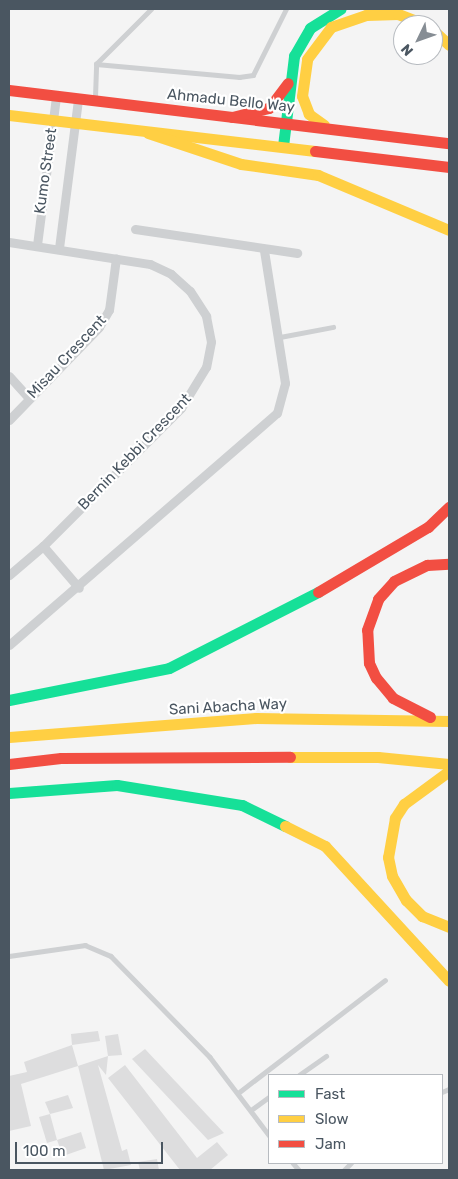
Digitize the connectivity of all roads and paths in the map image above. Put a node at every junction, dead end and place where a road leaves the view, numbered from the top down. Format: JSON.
{"nodes":[{"id":1,"x":151,"y":9,"type":"edge"},
{"id":2,"x":286,"y":9,"type":"edge"},
{"id":3,"x":341,"y":9,"type":"edge"},
{"id":4,"x":401,"y":15,"type":"edge"},
{"id":5,"x":96,"y":64,"type":"junction"},
{"id":6,"x":291,"y":78,"type":"junction"},
{"id":7,"x":9,"y":90,"type":"edge"},
{"id":8,"x":56,"y":97,"type":"junction"},
{"id":9,"x":78,"y":100,"type":"junction"},
{"id":10,"x":95,"y":100,"type":"junction"},
{"id":11,"x":9,"y":115,"type":"edge"},
{"id":12,"x":232,"y":117,"type":"junction"},
{"id":13,"x":53,"y":121,"type":"junction"},
{"id":14,"x":284,"y":121,"type":"junction"},
{"id":15,"x":76,"y":124,"type":"junction"},
{"id":16,"x":324,"y":126,"type":"junction"},
{"id":17,"x":148,"y":133,"type":"junction"},
{"id":18,"x":449,"y":143,"type":"edge"},
{"id":19,"x":283,"y":146,"type":"junction"},
{"id":20,"x":444,"y":166,"type":"edge"},
{"id":21,"x":135,"y":229,"type":"dead end"},
{"id":22,"x":449,"y":230,"type":"edge"},
{"id":23,"x":9,"y":242,"type":"edge"},
{"id":24,"x":37,"y":245,"type":"junction"},
{"id":25,"x":59,"y":248,"type":"junction"},
{"id":26,"x":264,"y":250,"type":"junction"},
{"id":27,"x":297,"y":253,"type":"dead end"},
{"id":28,"x":116,"y":258,"type":"junction"},
{"id":29,"x":333,"y":327,"type":"dead end"},
{"id":30,"x":280,"y":337,"type":"junction"},
{"id":31,"x":9,"y":376,"type":"edge"},
{"id":32,"x":29,"y":398,"type":"junction"},
{"id":33,"x":9,"y":420,"type":"edge"},
{"id":34,"x":449,"y":507,"type":"edge"},
{"id":35,"x":43,"y":546,"type":"junction"},
{"id":36,"x":449,"y":564,"type":"edge"},
{"id":37,"x":9,"y":574,"type":"edge"},
{"id":38,"x":79,"y":588,"type":"junction"},
{"id":39,"x":9,"y":644,"type":"edge"},
{"id":40,"x":9,"y":700,"type":"edge"},
{"id":41,"x":437,"y":720,"type":"junction"},
{"id":42,"x":449,"y":721,"type":"edge"},
{"id":43,"x":9,"y":737,"type":"edge"},
{"id":44,"x":9,"y":764,"type":"edge"},
{"id":45,"x":449,"y":764,"type":"edge"},
{"id":46,"x":449,"y":771,"type":"edge"},
{"id":47,"x":9,"y":793,"type":"edge"},
{"id":48,"x":449,"y":927,"type":"edge"},
{"id":49,"x":9,"y":956,"type":"edge"},
{"id":50,"x":385,"y":980,"type":"dead end"},
{"id":51,"x":449,"y":981,"type":"edge"},
{"id":52,"x":326,"y":1056,"type":"dead end"},
{"id":53,"x":300,"y":1074,"type":"edge"},
{"id":54,"x":238,"y":1093,"type":"junction"},
{"id":55,"x":268,"y":1098,"type":"edge"},
{"id":56,"x":250,"y":1110,"type":"junction"},
{"id":57,"x":268,"y":1133,"type":"edge"}],
"edges":[{"from":1,"to":5,"type":"lane"},
{"from":2,"to":5,"type":"lane"},
{"from":3,"to":6,"type":"main road"},
{"from":4,"to":16,"type":"main road"},
{"from":5,"to":10,"type":"lane"},
{"from":6,"to":12,"type":"main road"},
{"from":6,"to":14,"type":"main road"},
{"from":7,"to":8,"type":"main road","name":"Ahmadu Bello Way"},
{"from":8,"to":9,"type":"main road","name":"Ahmadu Bello Way"},
{"from":8,"to":13,"type":"street","name":"Kumo Street"},
{"from":9,"to":10,"type":"main road","name":"Ahmadu Bello Way"},
{"from":9,"to":15,"type":"street"},
{"from":10,"to":12,"type":"main road","name":"Ahmadu Bello Way"},
{"from":11,"to":13,"type":"main road"},
{"from":12,"to":14,"type":"main road","name":"Ahmadu Bello Way"},
{"from":13,"to":15,"type":"main road"},
{"from":13,"to":24,"type":"street","name":"Kumo Street"},
{"from":14,"to":16,"type":"main road","name":"Ahmadu Bello Way"},
{"from":14,"to":19,"type":"main road"},
{"from":15,"to":17,"type":"main road"},
{"from":15,"to":25,"type":"street"},
{"from":16,"to":18,"type":"main road","name":"Ahmadu Bello Way"},
{"from":17,"to":19,"type":"main road"},
{"from":17,"to":22,"type":"main road"},
{"from":19,"to":20,"type":"main road"},
{"from":21,"to":26,"type":"street"},
{"from":23,"to":24,"type":"street","name":"Bernin Kebbi Crescent"},
{"from":24,"to":25,"type":"street","name":"Bernin Kebbi Crescent"},
{"from":25,"to":28,"type":"street","name":"Bernin Kebbi Crescent"},
{"from":26,"to":27,"type":"street"},
{"from":26,"to":30,"type":"street"},
{"from":28,"to":32,"type":"street","name":"Misau Crescent"},
{"from":28,"to":35,"type":"street","name":"Bernin Kebbi Crescent"},
{"from":29,"to":30,"type":"lane"},
{"from":30,"to":38,"type":"street"},
{"from":31,"to":32,"type":"street"},
{"from":32,"to":33,"type":"street","name":"Misau Crescent"},
{"from":34,"to":40,"type":"main road"},
{"from":35,"to":37,"type":"street","name":"Bernin Kebbi Crescent"},
{"from":35,"to":38,"type":"street"},
{"from":36,"to":41,"type":"main road"},
{"from":38,"to":39,"type":"street"},
{"from":41,"to":42,"type":"main road","name":"Sani Abacha Way"},
{"from":41,"to":43,"type":"main road","name":"Sani Abacha Way"},
{"from":44,"to":45,"type":"main road"},
{"from":46,"to":48,"type":"main road"},
{"from":47,"to":51,"type":"main road"},
{"from":49,"to":54,"type":"lane"},
{"from":50,"to":54,"type":"lane"},
{"from":52,"to":53,"type":"lane"},
{"from":54,"to":56,"type":"lane"},
{"from":55,"to":56,"type":"lane"},
{"from":56,"to":57,"type":"lane"}]}
